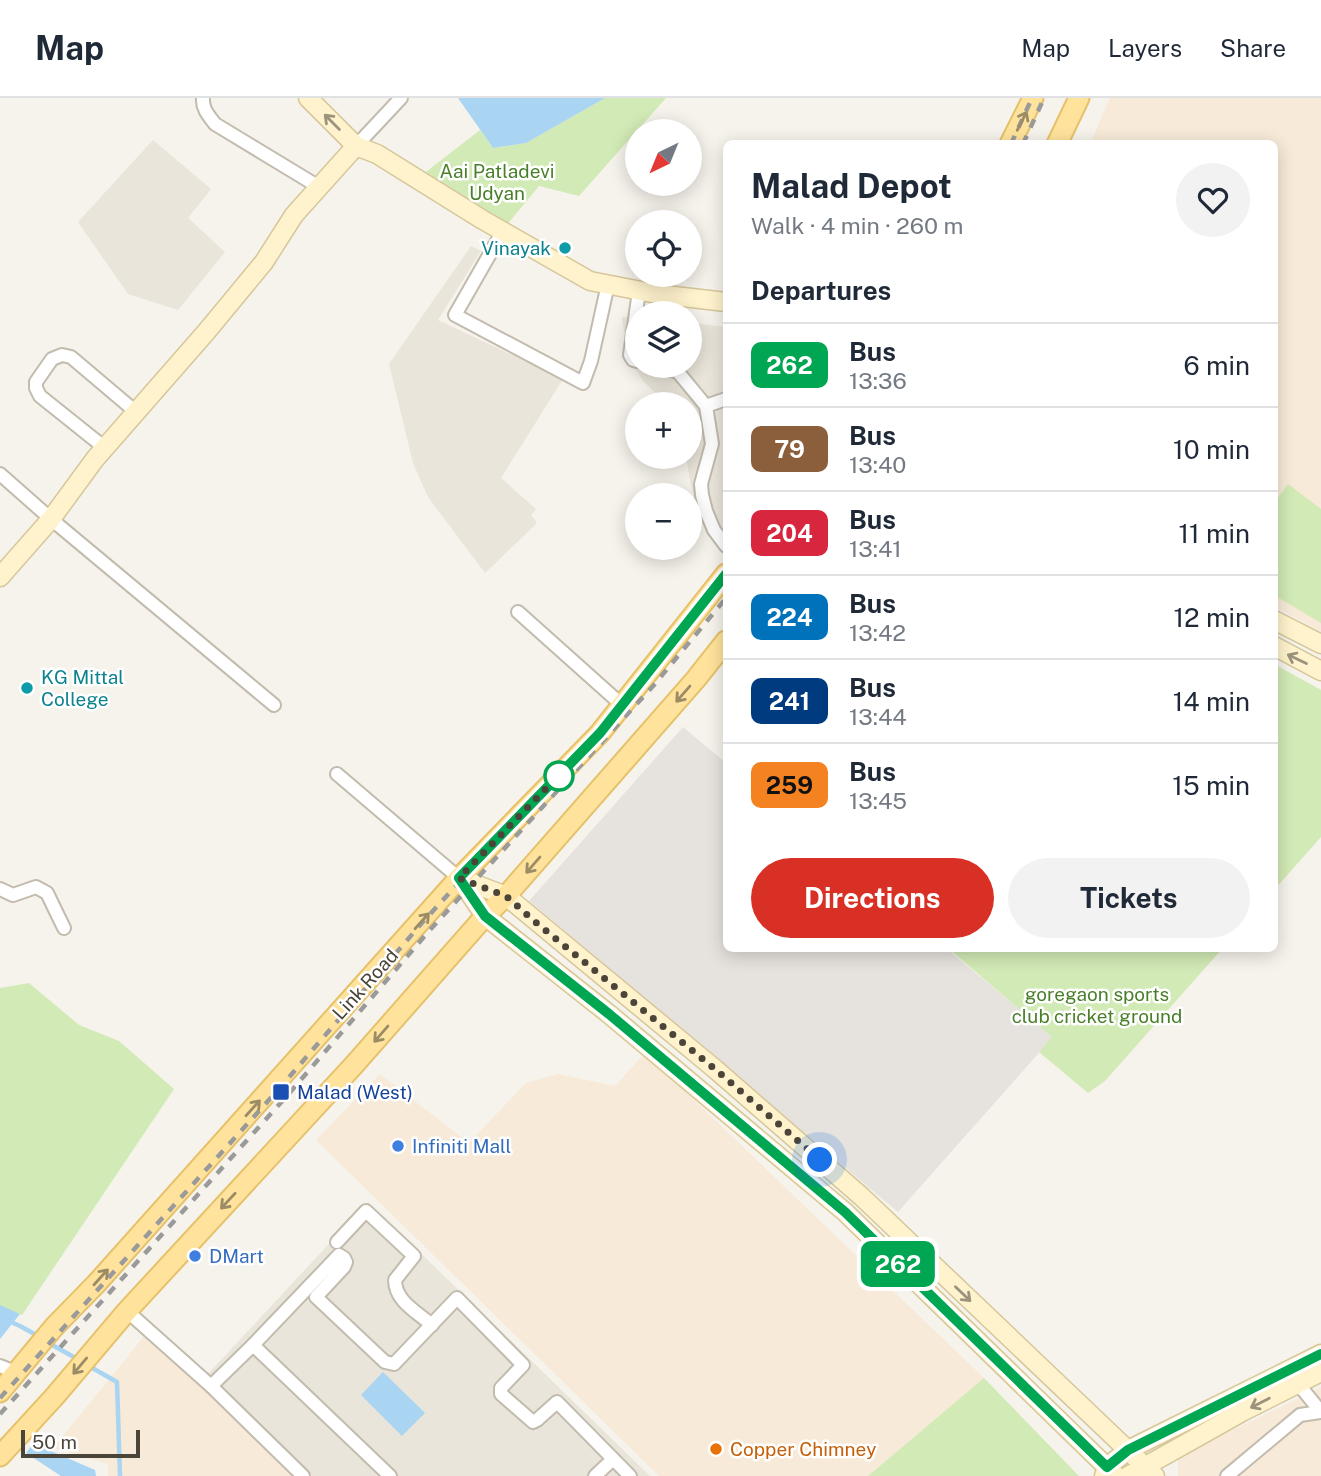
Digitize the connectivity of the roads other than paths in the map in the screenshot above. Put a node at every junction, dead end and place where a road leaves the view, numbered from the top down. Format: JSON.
{"nodes":[{"id":1,"x":203,"y":98,"type":"edge"},
{"id":2,"x":308,"y":98,"type":"edge"},
{"id":3,"x":401,"y":98,"type":"edge"},
{"id":4,"x":1033,"y":98,"type":"edge"},
{"id":5,"x":1079,"y":98,"type":"edge"},
{"id":6,"x":1012,"y":140,"type":"edge"},
{"id":7,"x":1059,"y":140,"type":"edge"},
{"id":8,"x":356,"y":146,"type":"junction"},
{"id":9,"x":319,"y":187,"type":"junction"},
{"id":10,"x":503,"y":231,"type":"junction"},
{"id":11,"x":608,"y":284,"type":"junction"},
{"id":12,"x":639,"y":291,"type":"junction"},
{"id":13,"x":638,"y":301,"type":"edge"},
{"id":14,"x":723,"y":307,"type":"edge"},
{"id":15,"x":683,"y":378,"type":"edge"},
{"id":16,"x":723,"y":400,"type":"edge"},
{"id":17,"x":706,"y":406,"type":"junction"},
{"id":18,"x":136,"y":412,"type":"junction"},
{"id":19,"x":104,"y":448,"type":"junction"},
{"id":20,"x":0,"y":474,"type":"edge"},
{"id":21,"x":51,"y":519,"type":"junction"},
{"id":22,"x":723,"y":543,"type":"edge"},
{"id":23,"x":0,"y":577,"type":"edge"},
{"id":24,"x":723,"y":578,"type":"edge"},
{"id":25,"x":518,"y":612,"type":"dead end"},
{"id":26,"x":1278,"y":622,"type":"edge"},
{"id":27,"x":723,"y":644,"type":"edge"},
{"id":28,"x":1321,"y":644,"type":"edge"},
{"id":29,"x":1278,"y":648,"type":"edge"},
{"id":30,"x":1321,"y":671,"type":"edge"},
{"id":31,"x":274,"y":705,"type":"dead end"},
{"id":32,"x":622,"y":705,"type":"junction"},
{"id":33,"x":337,"y":774,"type":"dead end"},
{"id":34,"x":459,"y":878,"type":"junction"},
{"id":35,"x":0,"y":889,"type":"edge"},
{"id":36,"x":506,"y":896,"type":"junction"},
{"id":37,"x":485,"y":916,"type":"junction"},
{"id":38,"x":64,"y":928,"type":"dead end"},
{"id":39,"x":715,"y":1069,"type":"junction"},
{"id":40,"x":698,"y":1089,"type":"junction"},
{"id":41,"x":862,"y":1197,"type":"junction"},
{"id":42,"x":845,"y":1212,"type":"junction"},
{"id":43,"x":337,"y":1242,"type":"dead end"},
{"id":44,"x":127,"y":1311,"type":"junction"},
{"id":45,"x":983,"y":1313,"type":"junction"},
{"id":46,"x":432,"y":1325,"type":"junction"},
{"id":47,"x":967,"y":1331,"type":"junction"},
{"id":48,"x":253,"y":1345,"type":"junction"},
{"id":49,"x":1321,"y":1354,"type":"edge"},
{"id":50,"x":7,"y":1369,"type":"edge"},
{"id":51,"x":1321,"y":1372,"type":"edge"},
{"id":52,"x":1293,"y":1377,"type":"junction"},
{"id":53,"x":211,"y":1386,"type":"junction"},
{"id":54,"x":0,"y":1392,"type":"edge"},
{"id":55,"x":1321,"y":1412,"type":"edge"},
{"id":56,"x":1128,"y":1450,"type":"junction"},
{"id":57,"x":0,"y":1456,"type":"edge"},
{"id":58,"x":613,"y":1459,"type":"junction"},
{"id":59,"x":1150,"y":1471,"type":"edge"},
{"id":60,"x":1109,"y":1473,"type":"edge"},
{"id":61,"x":303,"y":1476,"type":"edge"},
{"id":62,"x":390,"y":1476,"type":"edge"},
{"id":63,"x":595,"y":1476,"type":"edge"},
{"id":64,"x":630,"y":1476,"type":"edge"},
{"id":65,"x":1128,"y":1476,"type":"edge"},
{"id":66,"x":1227,"y":1476,"type":"edge"}],
"edges":[{"from":1,"to":9,"type":"street"},
{"from":8,"to":2,"type":"street","one_way":true},
{"from":3,"to":8,"type":"street"},
{"from":6,"to":4,"type":"main road","one_way":true},
{"from":5,"to":7,"type":"main road"},
{"from":8,"to":9,"type":"street"},
{"from":8,"to":10,"type":"street"},
{"from":9,"to":18,"type":"street"},
{"from":10,"to":11,"type":"street"},
{"from":10,"to":11,"type":"street"},
{"from":11,"to":12,"type":"street"},
{"from":12,"to":13,"type":"street"},
{"from":12,"to":14,"type":"street"},
{"from":15,"to":17,"type":"street"},
{"from":16,"to":17,"type":"street"},
{"from":17,"to":22,"type":"street"},
{"from":18,"to":19,"type":"street"},
{"from":18,"to":19,"type":"street"},
{"from":19,"to":21,"type":"street"},
{"from":20,"to":21,"type":"street"},
{"from":21,"to":23,"type":"street"},
{"from":21,"to":31,"type":"street"},
{"from":24,"to":32,"type":"main road","name":"Link Road"},
{"from":25,"to":32,"type":"street"},
{"from":26,"to":28,"type":"street"},
{"from":27,"to":36,"type":"main road","one_way":true},
{"from":30,"to":29,"type":"street","one_way":true},
{"from":32,"to":34,"type":"main road","name":"Link Road"},
{"from":33,"to":34,"type":"street"},
{"from":34,"to":36,"type":"street"},
{"from":34,"to":37,"type":"street"},
{"from":50,"to":34,"type":"main road","name":"Link Road","one_way":true},
{"from":35,"to":38,"type":"street"},
{"from":36,"to":37,"type":"main road"},
{"from":36,"to":39,"type":"street"},
{"from":37,"to":40,"type":"street"},
{"from":37,"to":44,"type":"main road","one_way":true},
{"from":39,"to":40,"type":"street"},
{"from":39,"to":41,"type":"street"},
{"from":40,"to":42,"type":"street"},
{"from":41,"to":42,"type":"street"},
{"from":41,"to":45,"type":"street","one_way":true},
{"from":42,"to":47,"type":"street"},
{"from":43,"to":46,"type":"street"},
{"from":44,"to":53,"type":"street"},
{"from":44,"to":57,"type":"main road","one_way":true},
{"from":45,"to":47,"type":"street"},
{"from":45,"to":56,"type":"street"},
{"from":46,"to":48,"type":"street"},
{"from":46,"to":58,"type":"street"},
{"from":47,"to":60,"type":"street"},
{"from":48,"to":53,"type":"street"},
{"from":48,"to":62,"type":"street"},
{"from":49,"to":52,"type":"street"},
{"from":50,"to":54,"type":"main road","name":"Link Road"},
{"from":51,"to":52,"type":"street"},
{"from":52,"to":55,"type":"street"},
{"from":52,"to":56,"type":"street"},
{"from":52,"to":59,"type":"street","one_way":true},
{"from":53,"to":61,"type":"street"},
{"from":55,"to":66,"type":"street"},
{"from":56,"to":59,"type":"street"},
{"from":56,"to":60,"type":"street"},
{"from":58,"to":63,"type":"street"},
{"from":58,"to":64,"type":"street"},
{"from":59,"to":65,"type":"street"}]}
